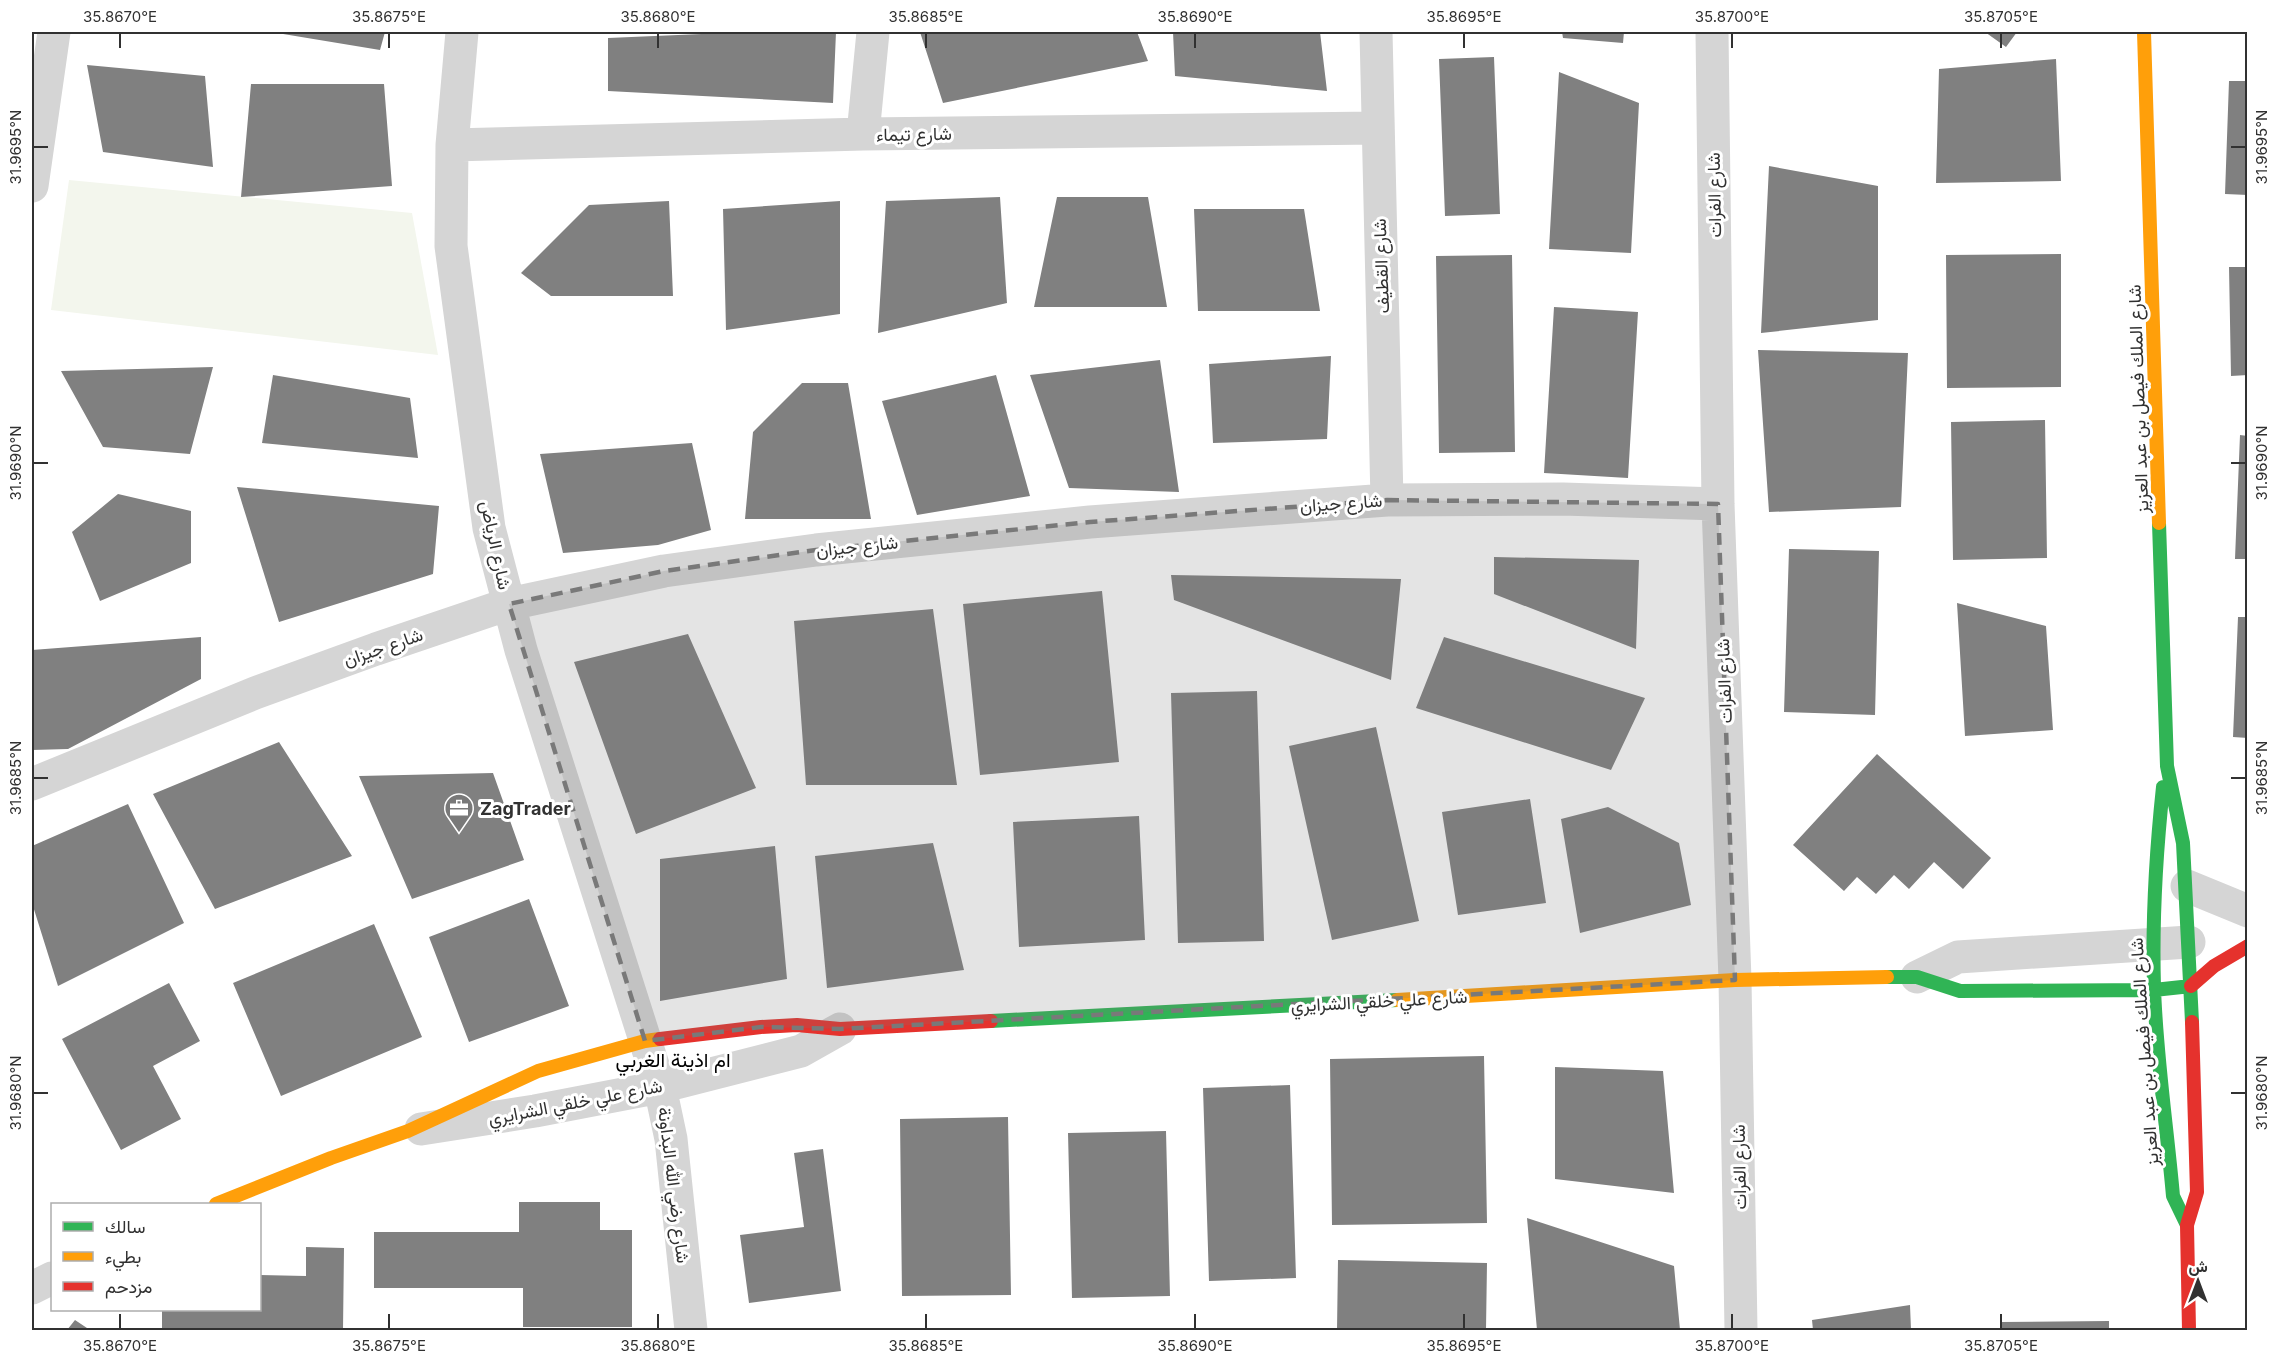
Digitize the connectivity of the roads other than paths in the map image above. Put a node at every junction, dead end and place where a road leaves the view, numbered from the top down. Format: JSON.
{"nodes":[{"id":1,"x":54,"y":32,"type":"edge"},
{"id":2,"x":462,"y":32,"type":"edge"},
{"id":3,"x":873,"y":32,"type":"edge"},
{"id":4,"x":1376,"y":32,"type":"edge"},
{"id":5,"x":1712,"y":32,"type":"edge"},
{"id":6,"x":2144,"y":32,"type":"edge"},
{"id":7,"x":1377,"y":128,"type":"junction"},
{"id":8,"x":863,"y":134,"type":"junction"},
{"id":9,"x":452,"y":145,"type":"junction"},
{"id":10,"x":32,"y":186,"type":"edge"},
{"id":11,"x":1387,"y":500,"type":"junction"},
{"id":12,"x":1718,"y":504,"type":"junction"},
{"id":13,"x":509,"y":604,"type":"junction"},
{"id":14,"x":2167,"y":766,"type":"junction"},
{"id":15,"x":32,"y":784,"type":"edge"},
{"id":16,"x":2187,"y":886,"type":"junction"},
{"id":17,"x":2247,"y":911,"type":"edge"},
{"id":18,"x":2189,"y":942,"type":"junction"},
{"id":19,"x":2153,"y":944,"type":"junction"},
{"id":20,"x":2247,"y":946,"type":"edge"},
{"id":21,"x":1917,"y":977,"type":"junction"},
{"id":22,"x":1735,"y":980,"type":"junction"},
{"id":23,"x":2191,"y":986,"type":"junction"},
{"id":24,"x":2154,"y":990,"type":"junction"},
{"id":25,"x":840,"y":1029,"type":"junction"},
{"id":26,"x":645,"y":1041,"type":"junction"},
{"id":27,"x":660,"y":1087,"type":"junction"},
{"id":28,"x":408,"y":1131,"type":"junction"},
{"id":29,"x":218,"y":1203,"type":"edge"},
{"id":30,"x":2187,"y":1225,"type":"junction"},
{"id":31,"x":51,"y":1278,"type":"edge"},
{"id":32,"x":32,"y":1288,"type":"edge"},
{"id":33,"x":691,"y":1330,"type":"edge"},
{"id":34,"x":1742,"y":1330,"type":"edge"},
{"id":35,"x":2189,"y":1330,"type":"edge"}],
"edges":[{"from":1,"to":10,"type":"street"},
{"from":2,"to":9,"type":"street","name":"شارع الرياض"},
{"from":3,"to":8,"type":"street"},
{"from":4,"to":7,"type":"street","name":"شارع القطيف"},
{"from":5,"to":12,"type":"street","name":"شارع الفرات"},
{"from":6,"to":14,"type":"street","name":"شارع الملك فيصل بن عبد العزيز"},
{"from":7,"to":8,"type":"street","name":"شارع تيماء"},
{"from":7,"to":11,"type":"street","name":"شارع القطيف"},
{"from":8,"to":9,"type":"street","name":"شارع تيماء"},
{"from":9,"to":13,"type":"street","name":"شارع الرياض"},
{"from":11,"to":12,"type":"street","name":"شارع جيزان"},
{"from":11,"to":13,"type":"street","name":"شارع جيزان"},
{"from":12,"to":22,"type":"street","name":"شارع الفرات"},
{"from":13,"to":15,"type":"street","name":"شارع جيزان"},
{"from":13,"to":26,"type":"street","name":"شارع الرياض"},
{"from":14,"to":16,"type":"street","name":"شارع الملك فيصل بن عبد العزيز"},
{"from":14,"to":19,"type":"street","name":"شارع الملك فيصل بن عبد العزيز"},
{"from":16,"to":17,"type":"street"},
{"from":16,"to":18,"type":"street","name":"شارع الملك فيصل بن عبد العزيز"},
{"from":18,"to":19,"type":"street","name":"شارع علي خلقي الشرايري"},
{"from":18,"to":23,"type":"street","name":"شارع الملك فيصل بن عبد العزيز"},
{"from":19,"to":21,"type":"street","name":"شارع علي خلقي الشرايري"},
{"from":19,"to":24,"type":"street","name":"شارع الملك فيصل بن عبد العزيز"},
{"from":20,"to":23,"type":"street"},
{"from":21,"to":22,"type":"street","name":"شارع علي خلقي الشرايري"},
{"from":21,"to":24,"type":"street","name":"شارع علي خلقي الشرايري"},
{"from":22,"to":25,"type":"street","name":"شارع علي خلقي الشرايري"},
{"from":22,"to":34,"type":"street","name":"شارع الفرات"},
{"from":23,"to":24,"type":"street","name":"شارع علي خلقي الشرايري"},
{"from":23,"to":30,"type":"street","name":"شارع الملك فيصل بن عبد العزيز"},
{"from":24,"to":30,"type":"street","name":"شارع الملك فيصل بن عبد العزيز"},
{"from":25,"to":26,"type":"street","name":"شارع علي خلقي الشرايري"},
{"from":25,"to":27,"type":"street","name":"شارع علي خلقي الشرايري"},
{"from":26,"to":27,"type":"street","name":"شارع رضي الله البداونة"},
{"from":26,"to":28,"type":"street","name":"شارع علي خلقي الشرايري"},
{"from":27,"to":28,"type":"street","name":"شارع علي خلقي الشرايري"},
{"from":27,"to":33,"type":"street","name":"شارع رضي الله البداونة"},
{"from":28,"to":29,"type":"street","name":"شارع علي خلقي الشرايري"},
{"from":30,"to":35,"type":"street","name":"شارع الملك فيصل بن عبد العزيز"},
{"from":31,"to":32,"type":"street"}]}
